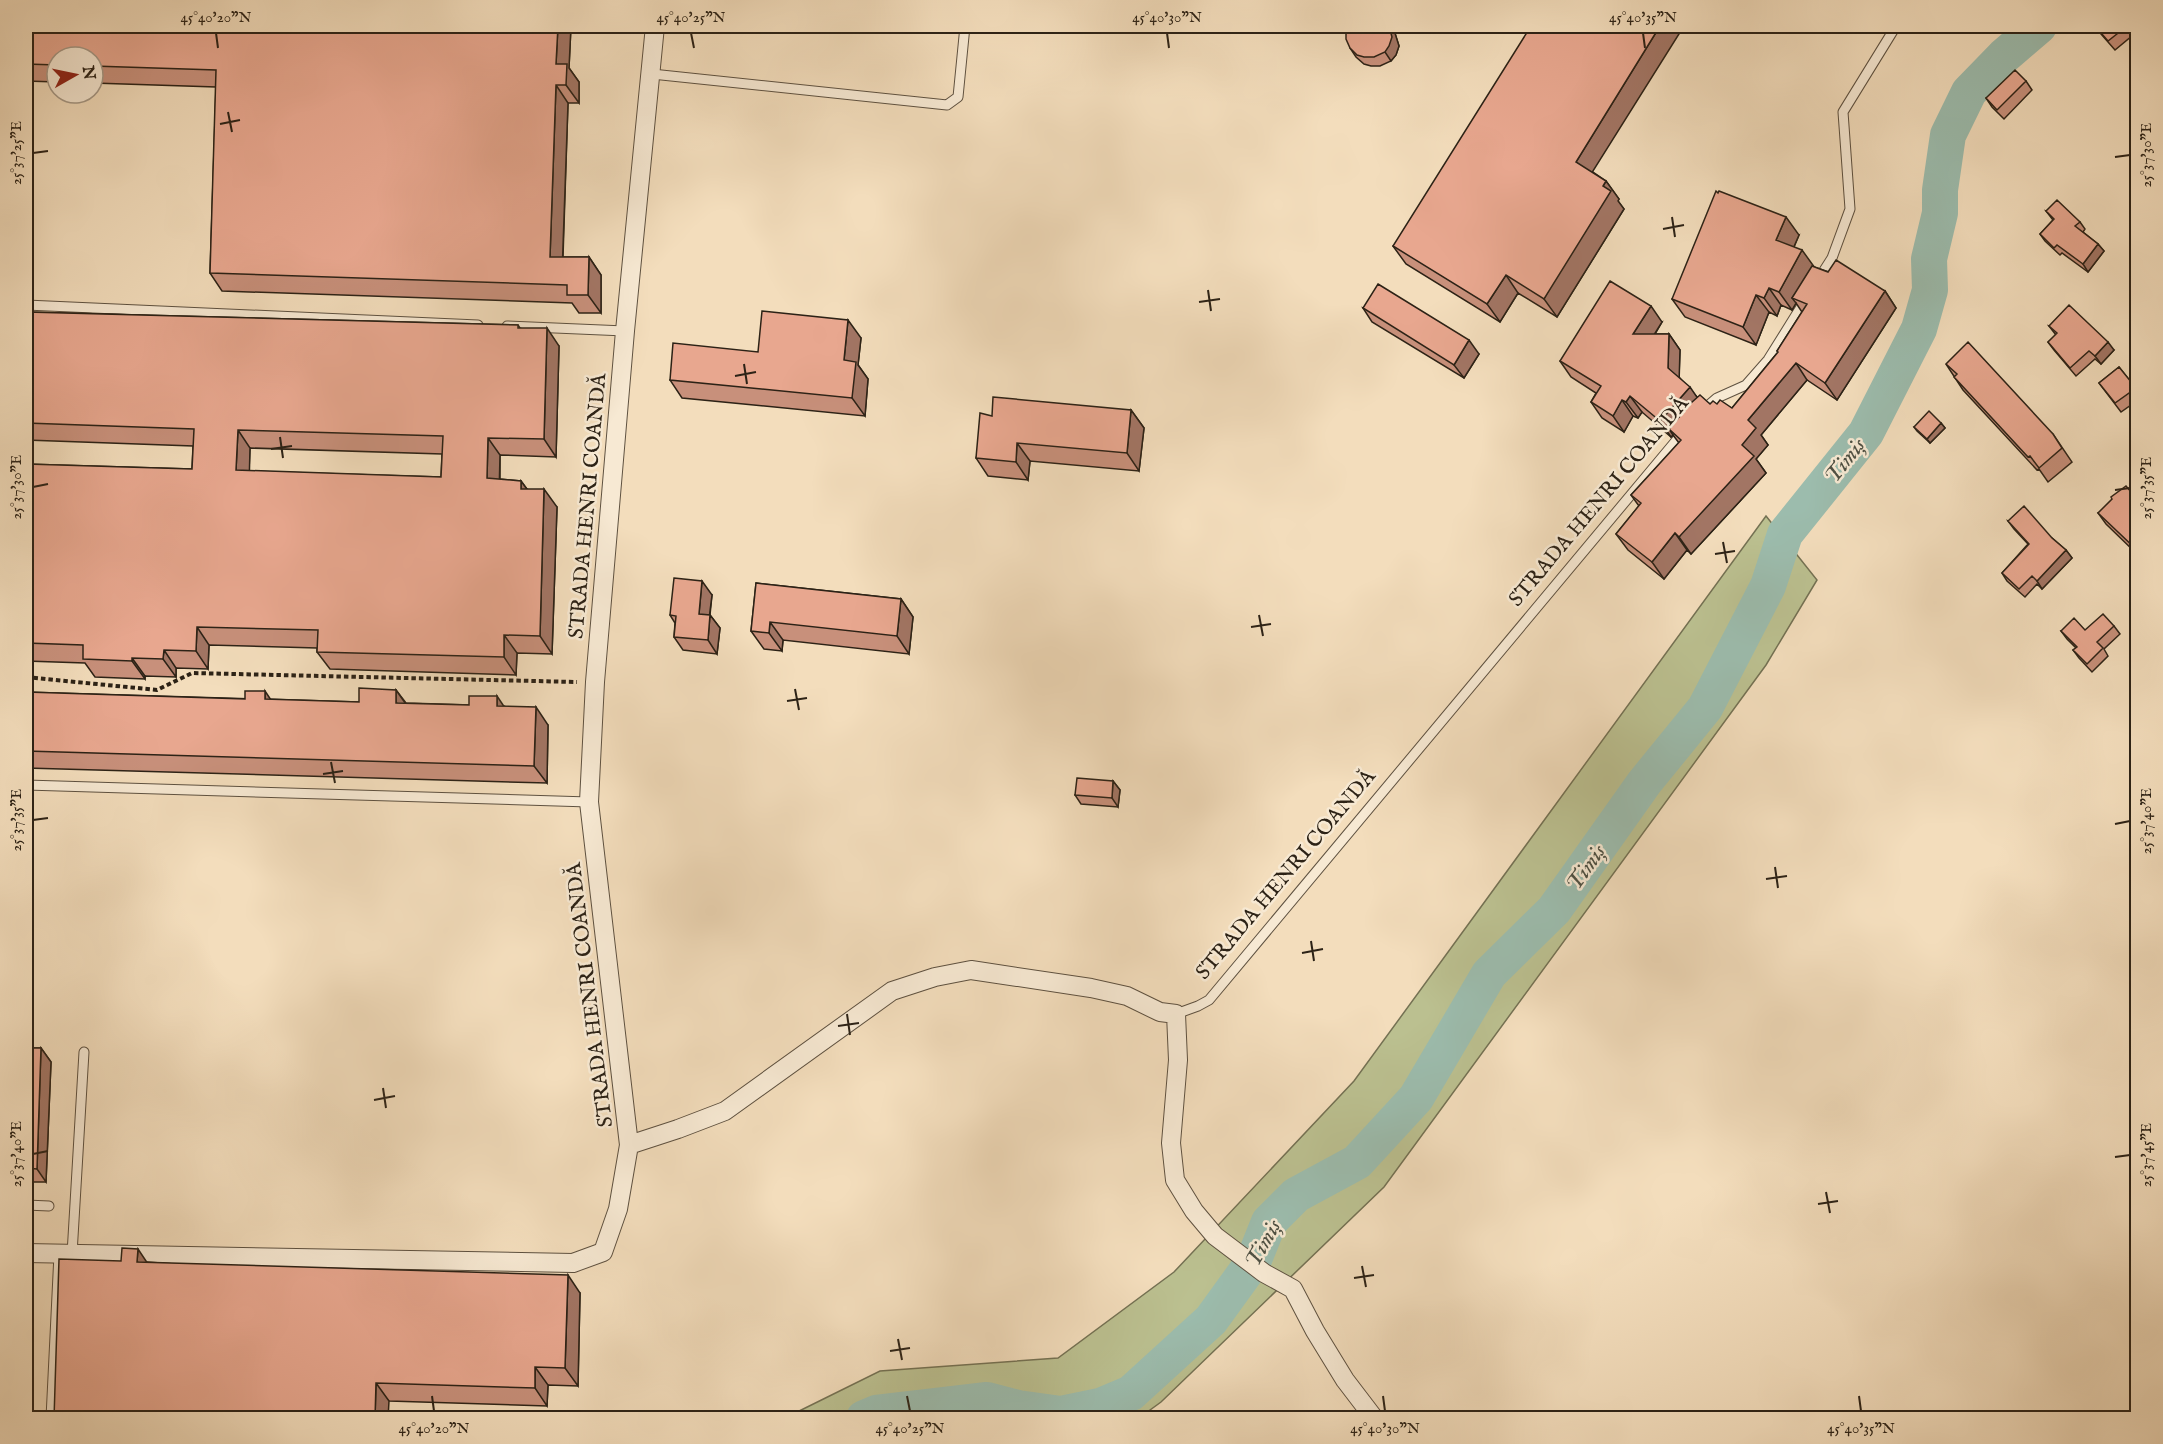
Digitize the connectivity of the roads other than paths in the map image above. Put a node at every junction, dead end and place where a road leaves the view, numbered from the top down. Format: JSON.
{"nodes":[{"id":1,"x":655,"y":26,"type":"edge"},
{"id":2,"x":964,"y":26,"type":"edge"},
{"id":3,"x":1896,"y":26,"type":"edge"},
{"id":4,"x":652,"y":74,"type":"junction"},
{"id":5,"x":1815,"y":286,"type":"edge"},
{"id":6,"x":1809,"y":295,"type":"edge"},
{"id":7,"x":26,"y":305,"type":"edge"},
{"id":8,"x":624,"y":331,"type":"junction"},
{"id":9,"x":1698,"y":415,"type":"edge"},
{"id":10,"x":1690,"y":423,"type":"edge"},
{"id":11,"x":26,"y":785,"type":"edge"},
{"id":12,"x":590,"y":802,"type":"junction"},
{"id":13,"x":1176,"y":1014,"type":"junction"},
{"id":14,"x":84,"y":1052,"type":"dead end"},
{"id":15,"x":629,"y":1145,"type":"junction"},
{"id":16,"x":26,"y":1205,"type":"edge"},
{"id":17,"x":49,"y":1206,"type":"dead end"},
{"id":18,"x":26,"y":1252,"type":"edge"},
{"id":19,"x":66,"y":1254,"type":"junction"},
{"id":20,"x":51,"y":1419,"type":"edge"},
{"id":21,"x":1374,"y":1419,"type":"edge"}],
"edges":[{"from":1,"to":4,"type":"street","name":"STRADA HENRI COANDĂ"},
{"from":2,"to":4,"type":"lane"},
{"from":3,"to":5,"type":"lane"},
{"from":4,"to":8,"type":"street","name":"STRADA HENRI COANDĂ"},
{"from":6,"to":9,"type":"lane","name":"STRADA HENRI COANDĂ"},
{"from":7,"to":8,"type":"lane"},
{"from":8,"to":12,"type":"street","name":"STRADA HENRI COANDĂ"},
{"from":10,"to":13,"type":"lane","name":"STRADA HENRI COANDĂ"},
{"from":11,"to":12,"type":"lane"},
{"from":12,"to":15,"type":"street","name":"STRADA HENRI COANDĂ"},
{"from":13,"to":15,"type":"street","name":"STRADA HENRI COANDĂ"},
{"from":13,"to":21,"type":"street"},
{"from":14,"to":19,"type":"lane"},
{"from":15,"to":19,"type":"street"},
{"from":16,"to":17,"type":"lane"},
{"from":18,"to":19,"type":"street"},
{"from":19,"to":20,"type":"lane"}]}
